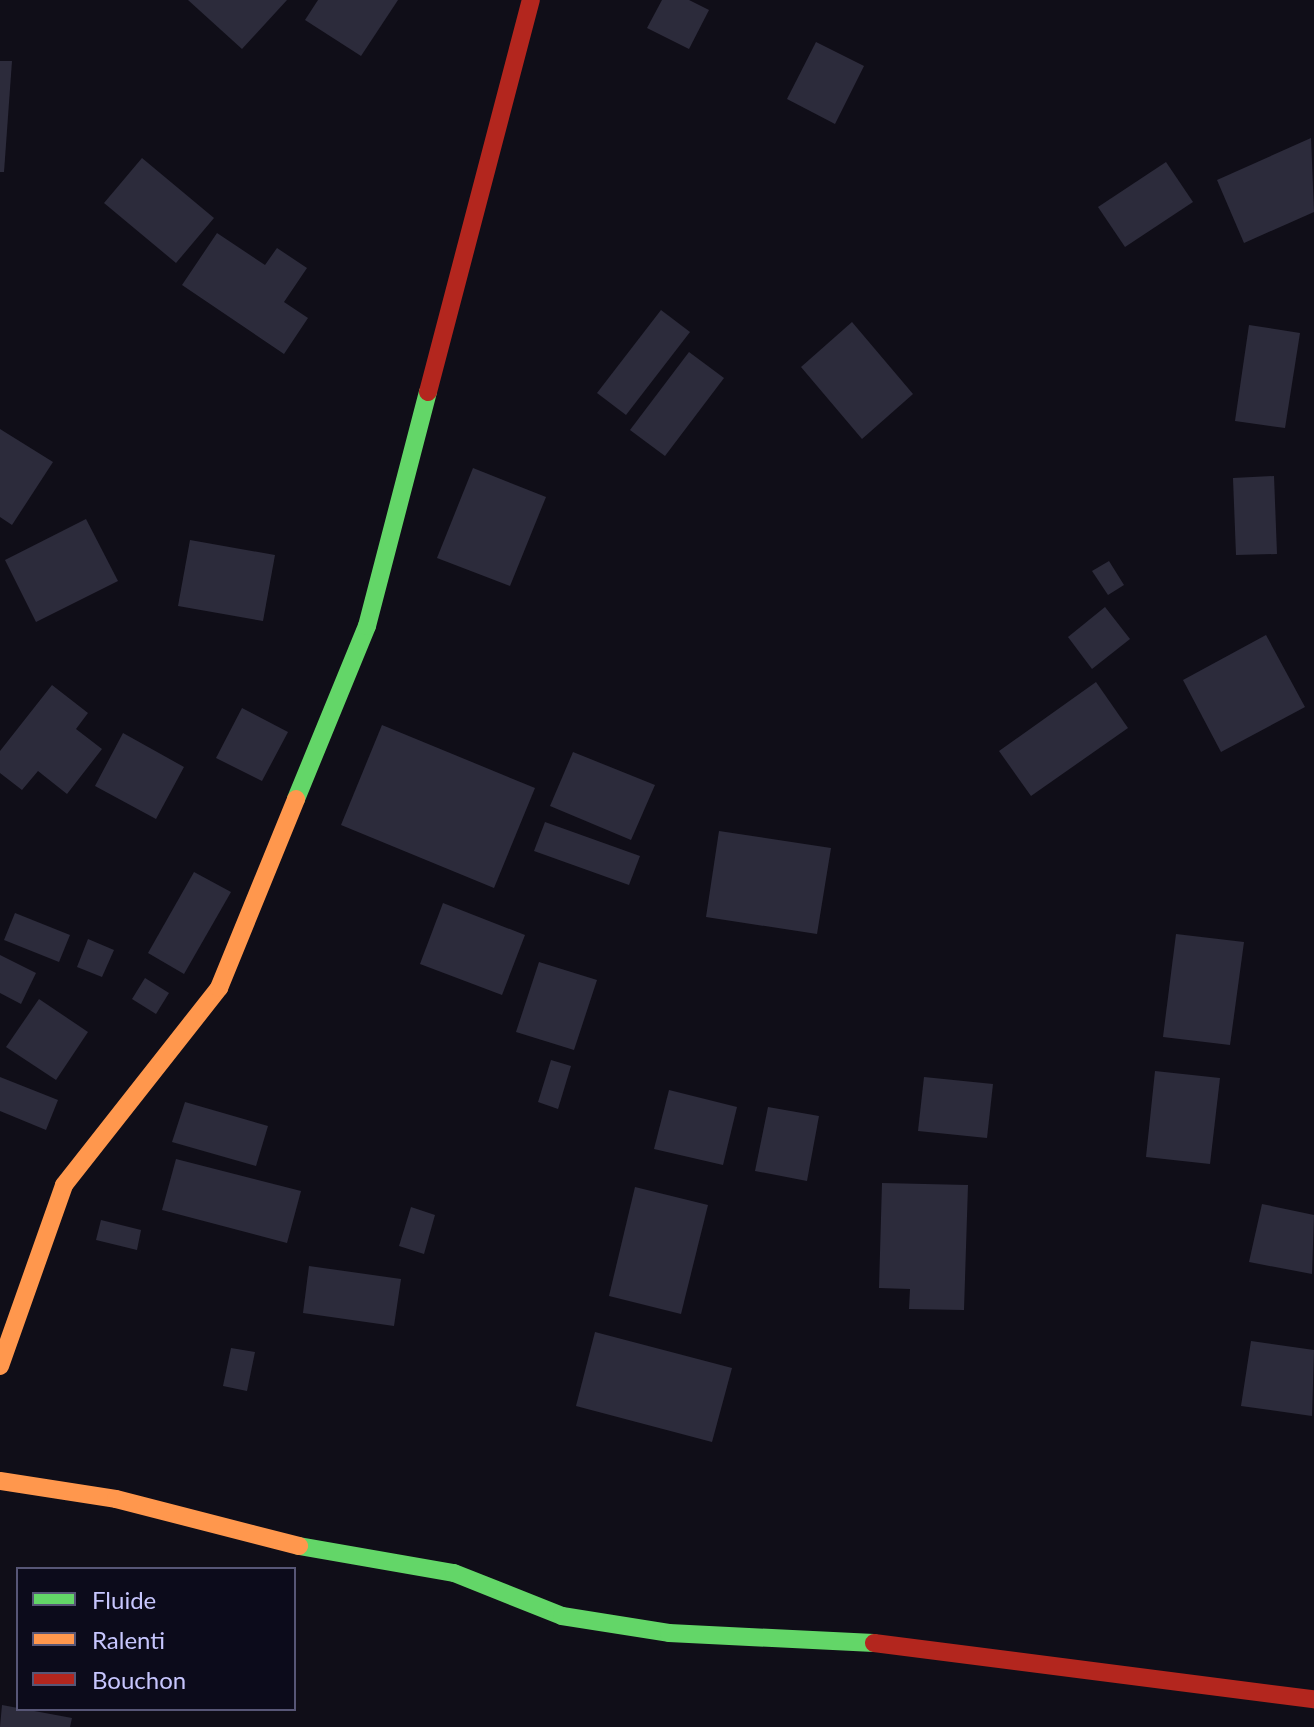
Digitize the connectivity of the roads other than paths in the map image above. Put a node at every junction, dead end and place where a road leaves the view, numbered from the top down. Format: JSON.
{"nodes":[{"id":1,"x":531,"y":0,"type":"edge"},
{"id":2,"x":0,"y":1366,"type":"edge"},
{"id":3,"x":0,"y":1481,"type":"edge"},
{"id":4,"x":1314,"y":1699,"type":"edge"}],
"edges":[{"from":1,"to":2,"type":"street"},
{"from":3,"to":4,"type":"street"}]}
